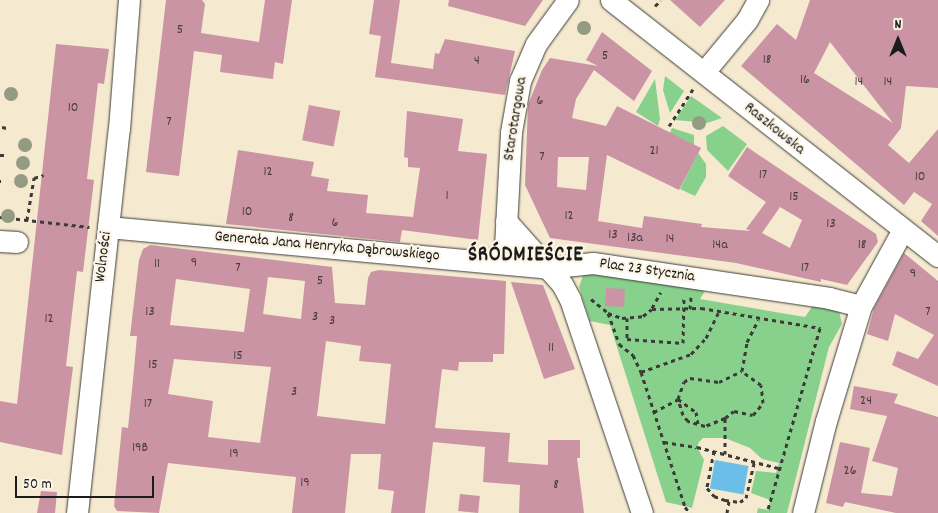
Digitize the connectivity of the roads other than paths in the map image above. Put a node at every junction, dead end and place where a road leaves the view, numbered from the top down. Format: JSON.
{"nodes":[{"id":1,"x":129,"y":0,"type":"edge"},
{"id":2,"x":568,"y":0,"type":"edge"},
{"id":3,"x":611,"y":0,"type":"edge"},
{"id":4,"x":758,"y":0,"type":"edge"},
{"id":5,"x":704,"y":72,"type":"junction"},
{"id":6,"x":506,"y":221,"type":"junction"},
{"id":7,"x":99,"y":227,"type":"junction"},
{"id":8,"x":902,"y":231,"type":"junction"},
{"id":9,"x":938,"y":256,"type":"edge"},
{"id":10,"x":487,"y":261,"type":"junction"},
{"id":11,"x":546,"y":268,"type":"junction"},
{"id":12,"x":861,"y":306,"type":"junction"},
{"id":13,"x":77,"y":513,"type":"edge"},
{"id":14,"x":642,"y":513,"type":"edge"},
{"id":15,"x":803,"y":513,"type":"edge"}],
"edges":[{"from":1,"to":7,"type":"street","name":"Wolności"},
{"from":2,"to":6,"type":"street","name":"Starotargowa"},
{"from":3,"to":5,"type":"street","name":"Raszkowska"},
{"from":4,"to":5,"type":"street"},
{"from":5,"to":8,"type":"street","name":"Raszkowska"},
{"from":6,"to":10,"type":"street","name":"Starotargowa"},
{"from":6,"to":11,"type":"street"},
{"from":7,"to":10,"type":"street","name":"Generała Jana Henryka Dąbrowskiego"},
{"from":7,"to":13,"type":"street","name":"Wolności"},
{"from":8,"to":9,"type":"street","name":"Raszkowska"},
{"from":8,"to":12,"type":"street"},
{"from":10,"to":11,"type":"street","name":"Generała Jana Henryka Dąbrowskiego"},
{"from":11,"to":12,"type":"street","name":"Plac 23 Stycznia"},
{"from":11,"to":14,"type":"street"},
{"from":12,"to":15,"type":"street"}]}
